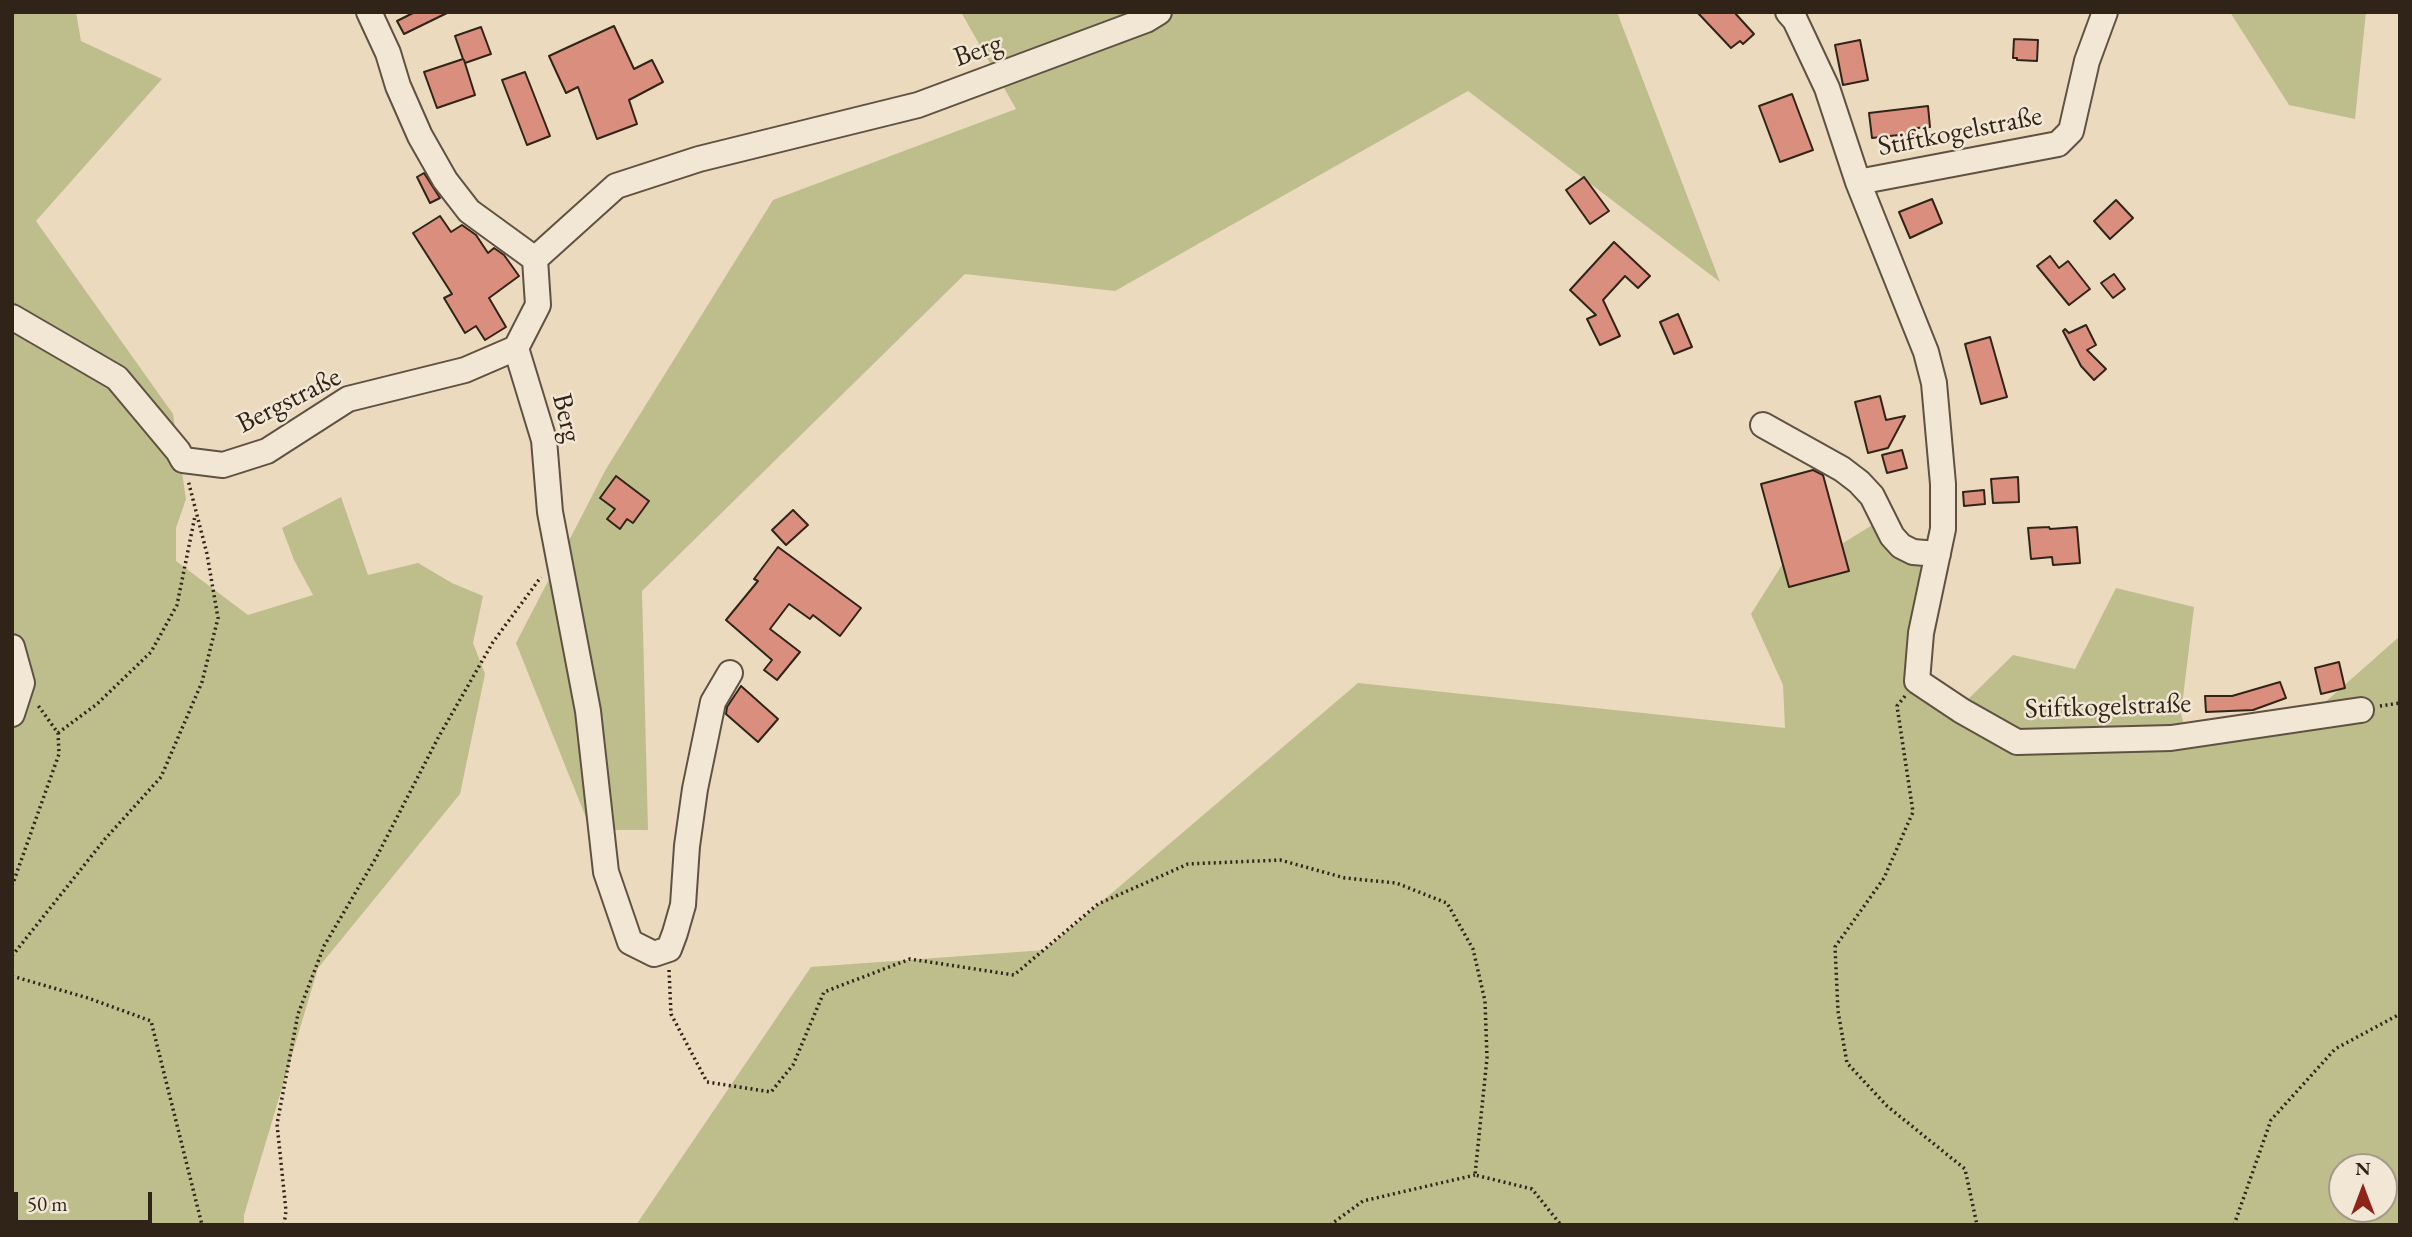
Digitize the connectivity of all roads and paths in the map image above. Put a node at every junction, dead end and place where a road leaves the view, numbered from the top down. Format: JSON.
{"nodes":[{"id":1,"x":369,"y":12,"type":"edge"},
{"id":2,"x":1159,"y":12,"type":"edge"},
{"id":3,"x":1788,"y":12,"type":"edge"},
{"id":4,"x":2105,"y":12,"type":"edge"},
{"id":5,"x":1858,"y":182,"type":"junction"},
{"id":6,"x":535,"y":259,"type":"junction"},
{"id":7,"x":12,"y":317,"type":"edge"},
{"id":8,"x":516,"y":348,"type":"junction"},
{"id":9,"x":1763,"y":425,"type":"dead end"},
{"id":10,"x":183,"y":460,"type":"junction"},
{"id":11,"x":195,"y":514,"type":"junction"},
{"id":12,"x":558,"y":553,"type":"junction"},
{"id":13,"x":1938,"y":554,"type":"junction"},
{"id":14,"x":12,"y":647,"type":"edge"},
{"id":15,"x":730,"y":673,"type":"dead end"},
{"id":16,"x":1917,"y":681,"type":"junction"},
{"id":17,"x":22,"y":683,"type":"junction"},
{"id":18,"x":2361,"y":710,"type":"dead end"},
{"id":19,"x":12,"y":714,"type":"edge"},
{"id":20,"x":58,"y":733,"type":"junction"},
{"id":21,"x":12,"y":886,"type":"edge"},
{"id":22,"x":668,"y":949,"type":"junction"},
{"id":23,"x":12,"y":956,"type":"edge"},
{"id":24,"x":12,"y":976,"type":"edge"},
{"id":25,"x":2400,"y":1014,"type":"edge"},
{"id":26,"x":1475,"y":1175,"type":"junction"},
{"id":27,"x":202,"y":1225,"type":"edge"},
{"id":28,"x":284,"y":1225,"type":"edge"},
{"id":29,"x":1330,"y":1225,"type":"edge"},
{"id":30,"x":1561,"y":1225,"type":"edge"},
{"id":31,"x":1977,"y":1225,"type":"edge"},
{"id":32,"x":2234,"y":1225,"type":"edge"}],
"edges":[{"from":1,"to":6,"type":"street"},
{"from":2,"to":6,"type":"street","name":"Berg"},
{"from":3,"to":5,"type":"street","name":"Stiftkogelstraße"},
{"from":4,"to":5,"type":"street","name":"Stiftkogelstraße"},
{"from":5,"to":13,"type":"street","name":"Stiftkogelstraße"},
{"from":6,"to":8,"type":"street"},
{"from":7,"to":10,"type":"street"},
{"from":8,"to":10,"type":"street","name":"Bergstraße"},
{"from":8,"to":12,"type":"street","name":"Berg"},
{"from":9,"to":13,"type":"street"},
{"from":10,"to":11,"type":"path"},
{"from":11,"to":20,"type":"path"},
{"from":11,"to":23,"type":"path"},
{"from":12,"to":22,"type":"street","name":"Berg"},
{"from":12,"to":28,"type":"path"},
{"from":13,"to":16,"type":"street","name":"Stiftkogelstraße"},
{"from":14,"to":17,"type":"street"},
{"from":15,"to":22,"type":"street"},
{"from":16,"to":18,"type":"street","name":"Stiftkogelstraße"},
{"from":16,"to":31,"type":"path"},
{"from":17,"to":19,"type":"street"},
{"from":17,"to":20,"type":"path"},
{"from":20,"to":21,"type":"path"},
{"from":22,"to":26,"type":"path"},
{"from":24,"to":27,"type":"path"},
{"from":25,"to":32,"type":"path"},
{"from":26,"to":29,"type":"path"},
{"from":26,"to":30,"type":"path"}]}
